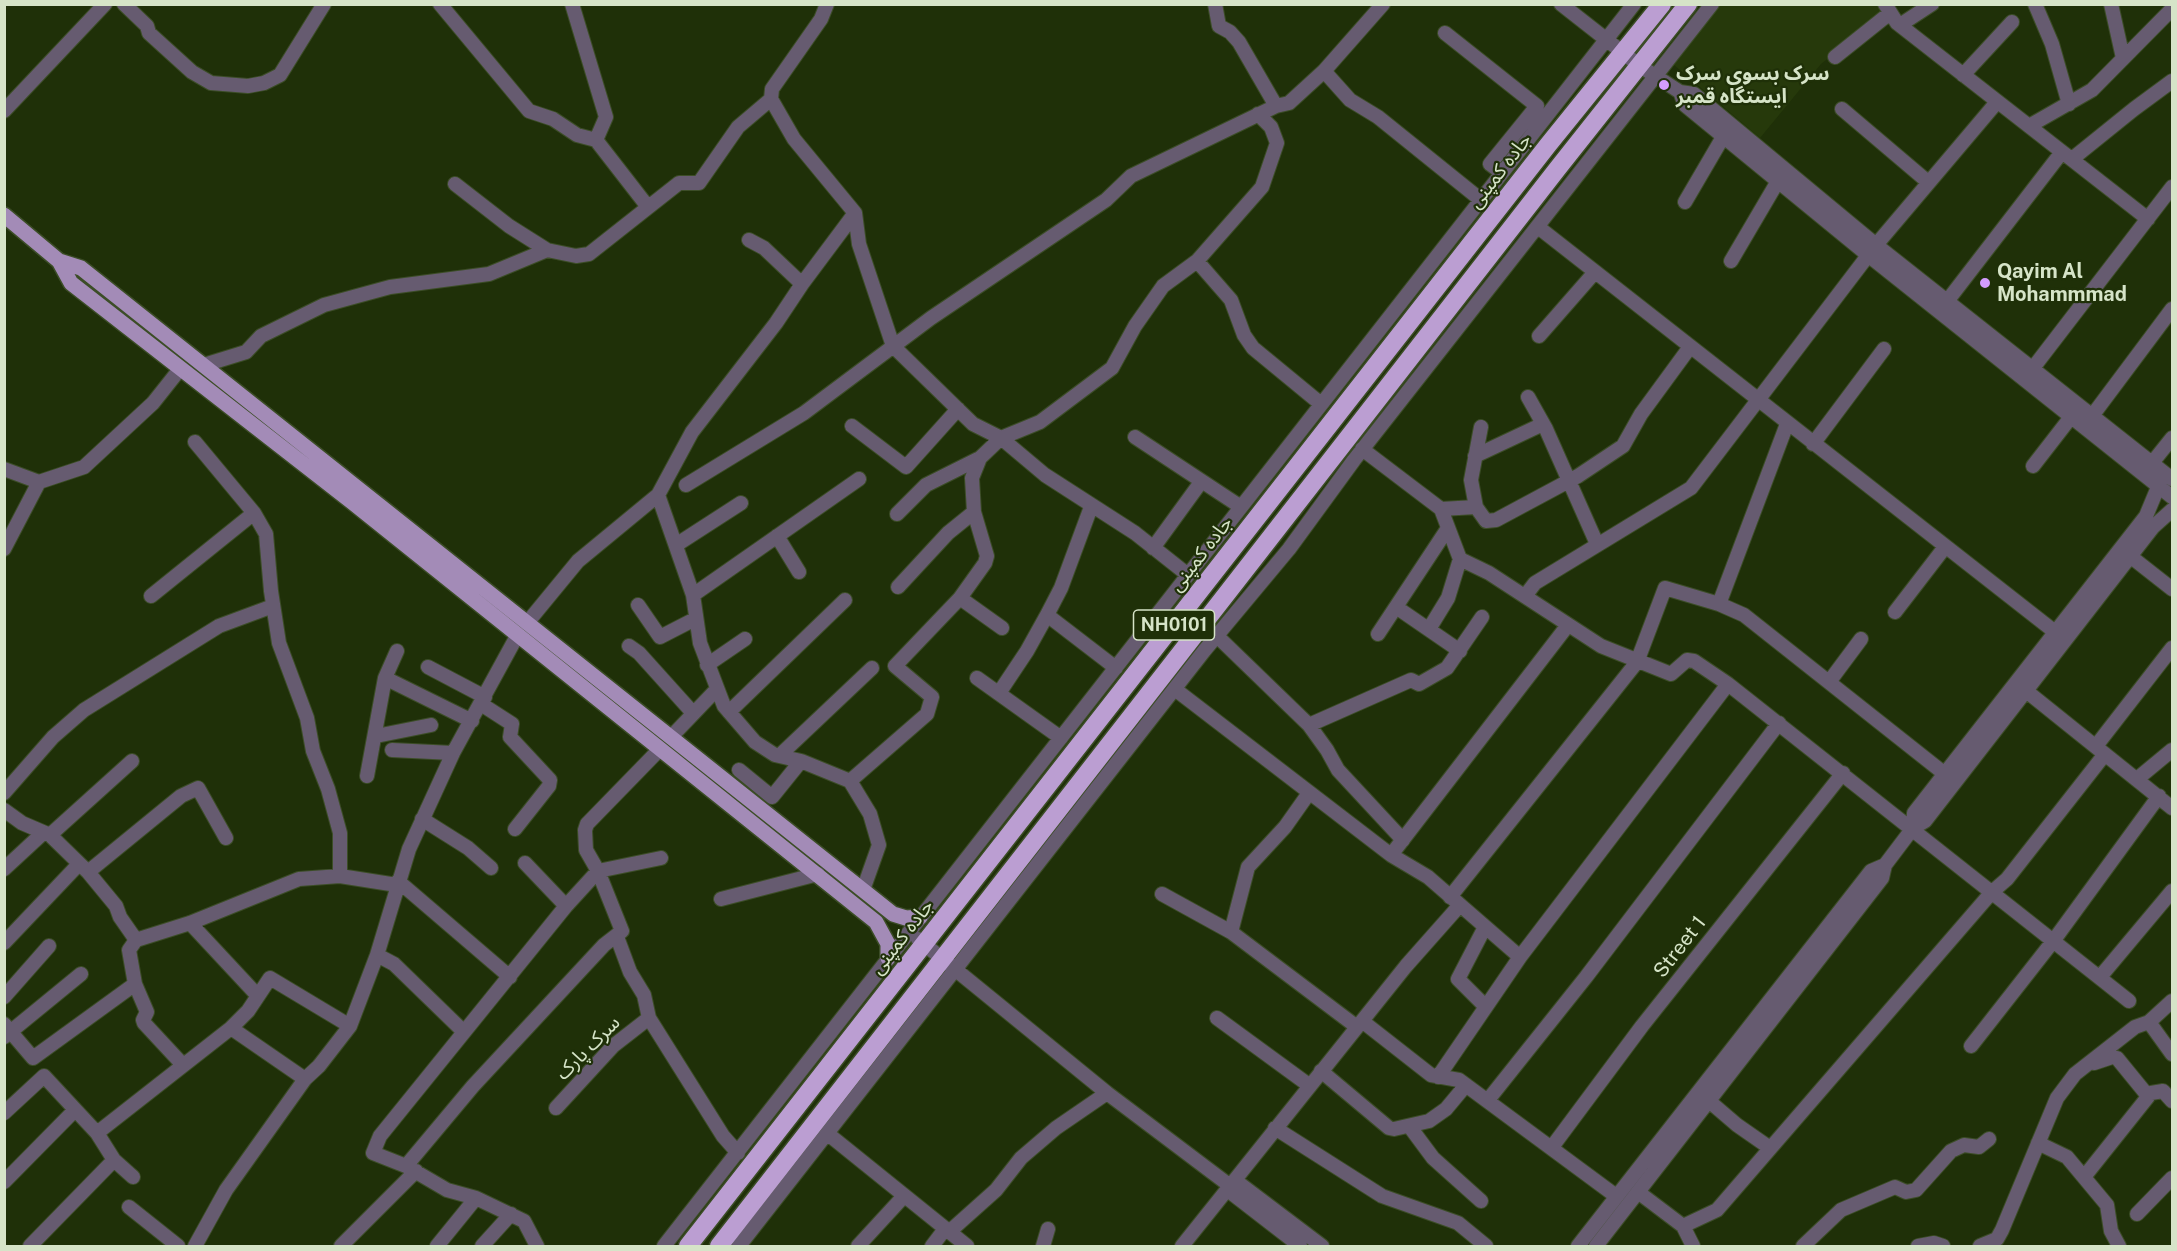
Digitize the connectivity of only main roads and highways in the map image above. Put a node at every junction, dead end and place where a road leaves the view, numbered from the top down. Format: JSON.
{"nodes":[{"id":1,"x":1662,"y":4,"type":"edge"},
{"id":2,"x":1688,"y":4,"type":"edge"},
{"id":3,"x":4,"y":215,"type":"edge"},
{"id":4,"x":59,"y":261,"type":"junction"},
{"id":5,"x":484,"y":600,"type":"junction"},
{"id":6,"x":920,"y":917,"type":"road end"},
{"id":7,"x":888,"y":958,"type":"road end"},
{"id":8,"x":688,"y":1246,"type":"edge"},
{"id":9,"x":718,"y":1246,"type":"edge"}],
"edges":[{"from":1,"to":8,"type":"highway","name":"جاده کمپنی","number":"NH0101"},
{"from":2,"to":9,"type":"highway","number":"NH0101"},
{"from":3,"to":4,"type":"main road"},
{"from":4,"to":5,"type":"main road"},
{"from":4,"to":5,"type":"main road"},
{"from":5,"to":6,"type":"main road"},
{"from":5,"to":7,"type":"main road"}]}
